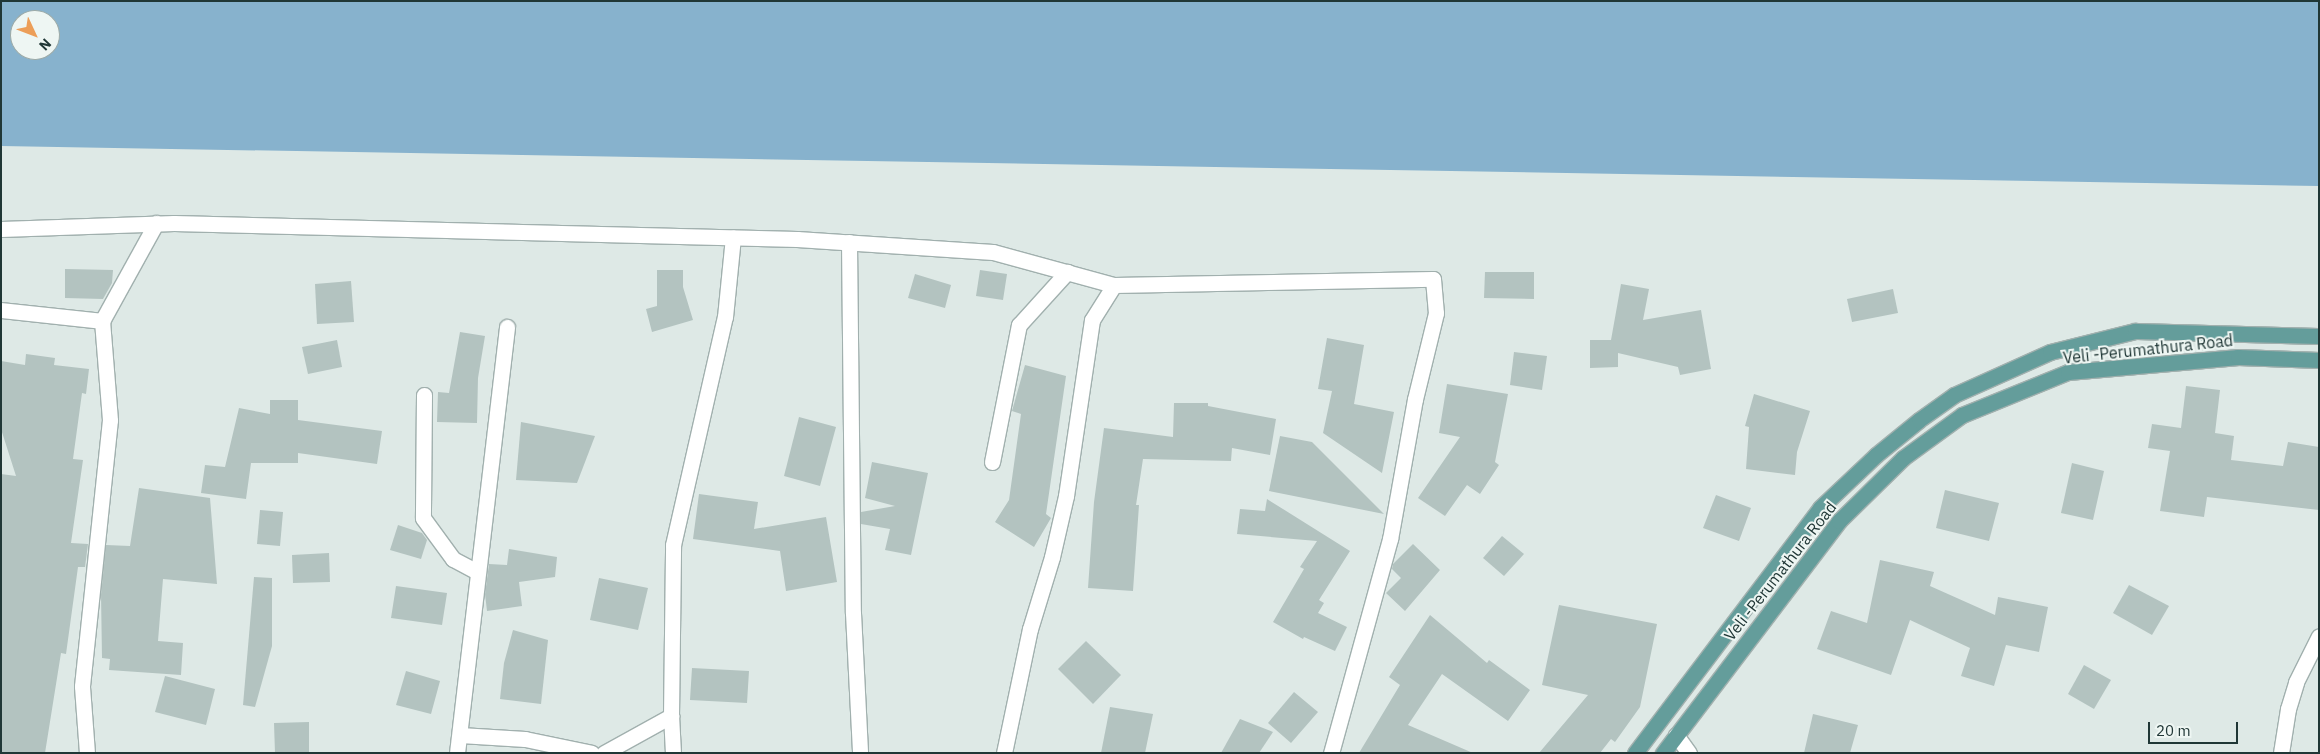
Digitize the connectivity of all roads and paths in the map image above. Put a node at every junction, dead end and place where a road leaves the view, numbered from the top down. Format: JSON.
{"nodes":[{"id":1,"x":156,"y":223,"type":"junction"},
{"id":2,"x":1,"y":229,"type":"edge"},
{"id":3,"x":733,"y":237,"type":"junction"},
{"id":4,"x":848,"y":242,"type":"junction"},
{"id":5,"x":1067,"y":272,"type":"junction"},
{"id":6,"x":1114,"y":285,"type":"junction"},
{"id":7,"x":1,"y":310,"type":"edge"},
{"id":8,"x":102,"y":321,"type":"junction"},
{"id":9,"x":508,"y":327,"type":"dead end"},
{"id":10,"x":2319,"y":336,"type":"edge"},
{"id":11,"x":2319,"y":360,"type":"edge"},
{"id":12,"x":424,"y":395,"type":"dead end"},
{"id":13,"x":992,"y":462,"type":"dead end"},
{"id":14,"x":477,"y":572,"type":"junction"},
{"id":15,"x":2319,"y":636,"type":"edge"},
{"id":16,"x":671,"y":716,"type":"junction"},
{"id":17,"x":460,"y":735,"type":"junction"},
{"id":18,"x":1676,"y":735,"type":"junction"},
{"id":19,"x":87,"y":753,"type":"edge"},
{"id":20,"x":457,"y":753,"type":"edge"},
{"id":21,"x":592,"y":753,"type":"edge"},
{"id":22,"x":604,"y":753,"type":"edge"},
{"id":23,"x":672,"y":753,"type":"edge"},
{"id":24,"x":860,"y":753,"type":"edge"},
{"id":25,"x":1004,"y":753,"type":"edge"},
{"id":26,"x":1331,"y":753,"type":"edge"},
{"id":27,"x":1635,"y":753,"type":"edge"},
{"id":28,"x":1663,"y":753,"type":"edge"},
{"id":29,"x":1689,"y":753,"type":"edge"},
{"id":30,"x":2281,"y":753,"type":"edge"}],
"edges":[{"from":1,"to":2,"type":"street"},
{"from":1,"to":3,"type":"street"},
{"from":1,"to":8,"type":"street"},
{"from":3,"to":4,"type":"street"},
{"from":3,"to":16,"type":"street"},
{"from":4,"to":5,"type":"street"},
{"from":4,"to":24,"type":"street"},
{"from":5,"to":6,"type":"street"},
{"from":5,"to":13,"type":"street"},
{"from":6,"to":25,"type":"street"},
{"from":6,"to":26,"type":"street"},
{"from":7,"to":8,"type":"street"},
{"from":8,"to":19,"type":"street"},
{"from":9,"to":14,"type":"street"},
{"from":10,"to":27,"type":"main road"},
{"from":11,"to":18,"type":"main road","name":"Veli -Perumathura Road"},
{"from":12,"to":14,"type":"street"},
{"from":14,"to":17,"type":"street"},
{"from":15,"to":30,"type":"street"},
{"from":16,"to":22,"type":"street"},
{"from":16,"to":23,"type":"street"},
{"from":17,"to":20,"type":"street"},
{"from":17,"to":21,"type":"street"},
{"from":18,"to":28,"type":"main road","name":"Veli -Perumathura Road"},
{"from":18,"to":29,"type":"street"}]}
